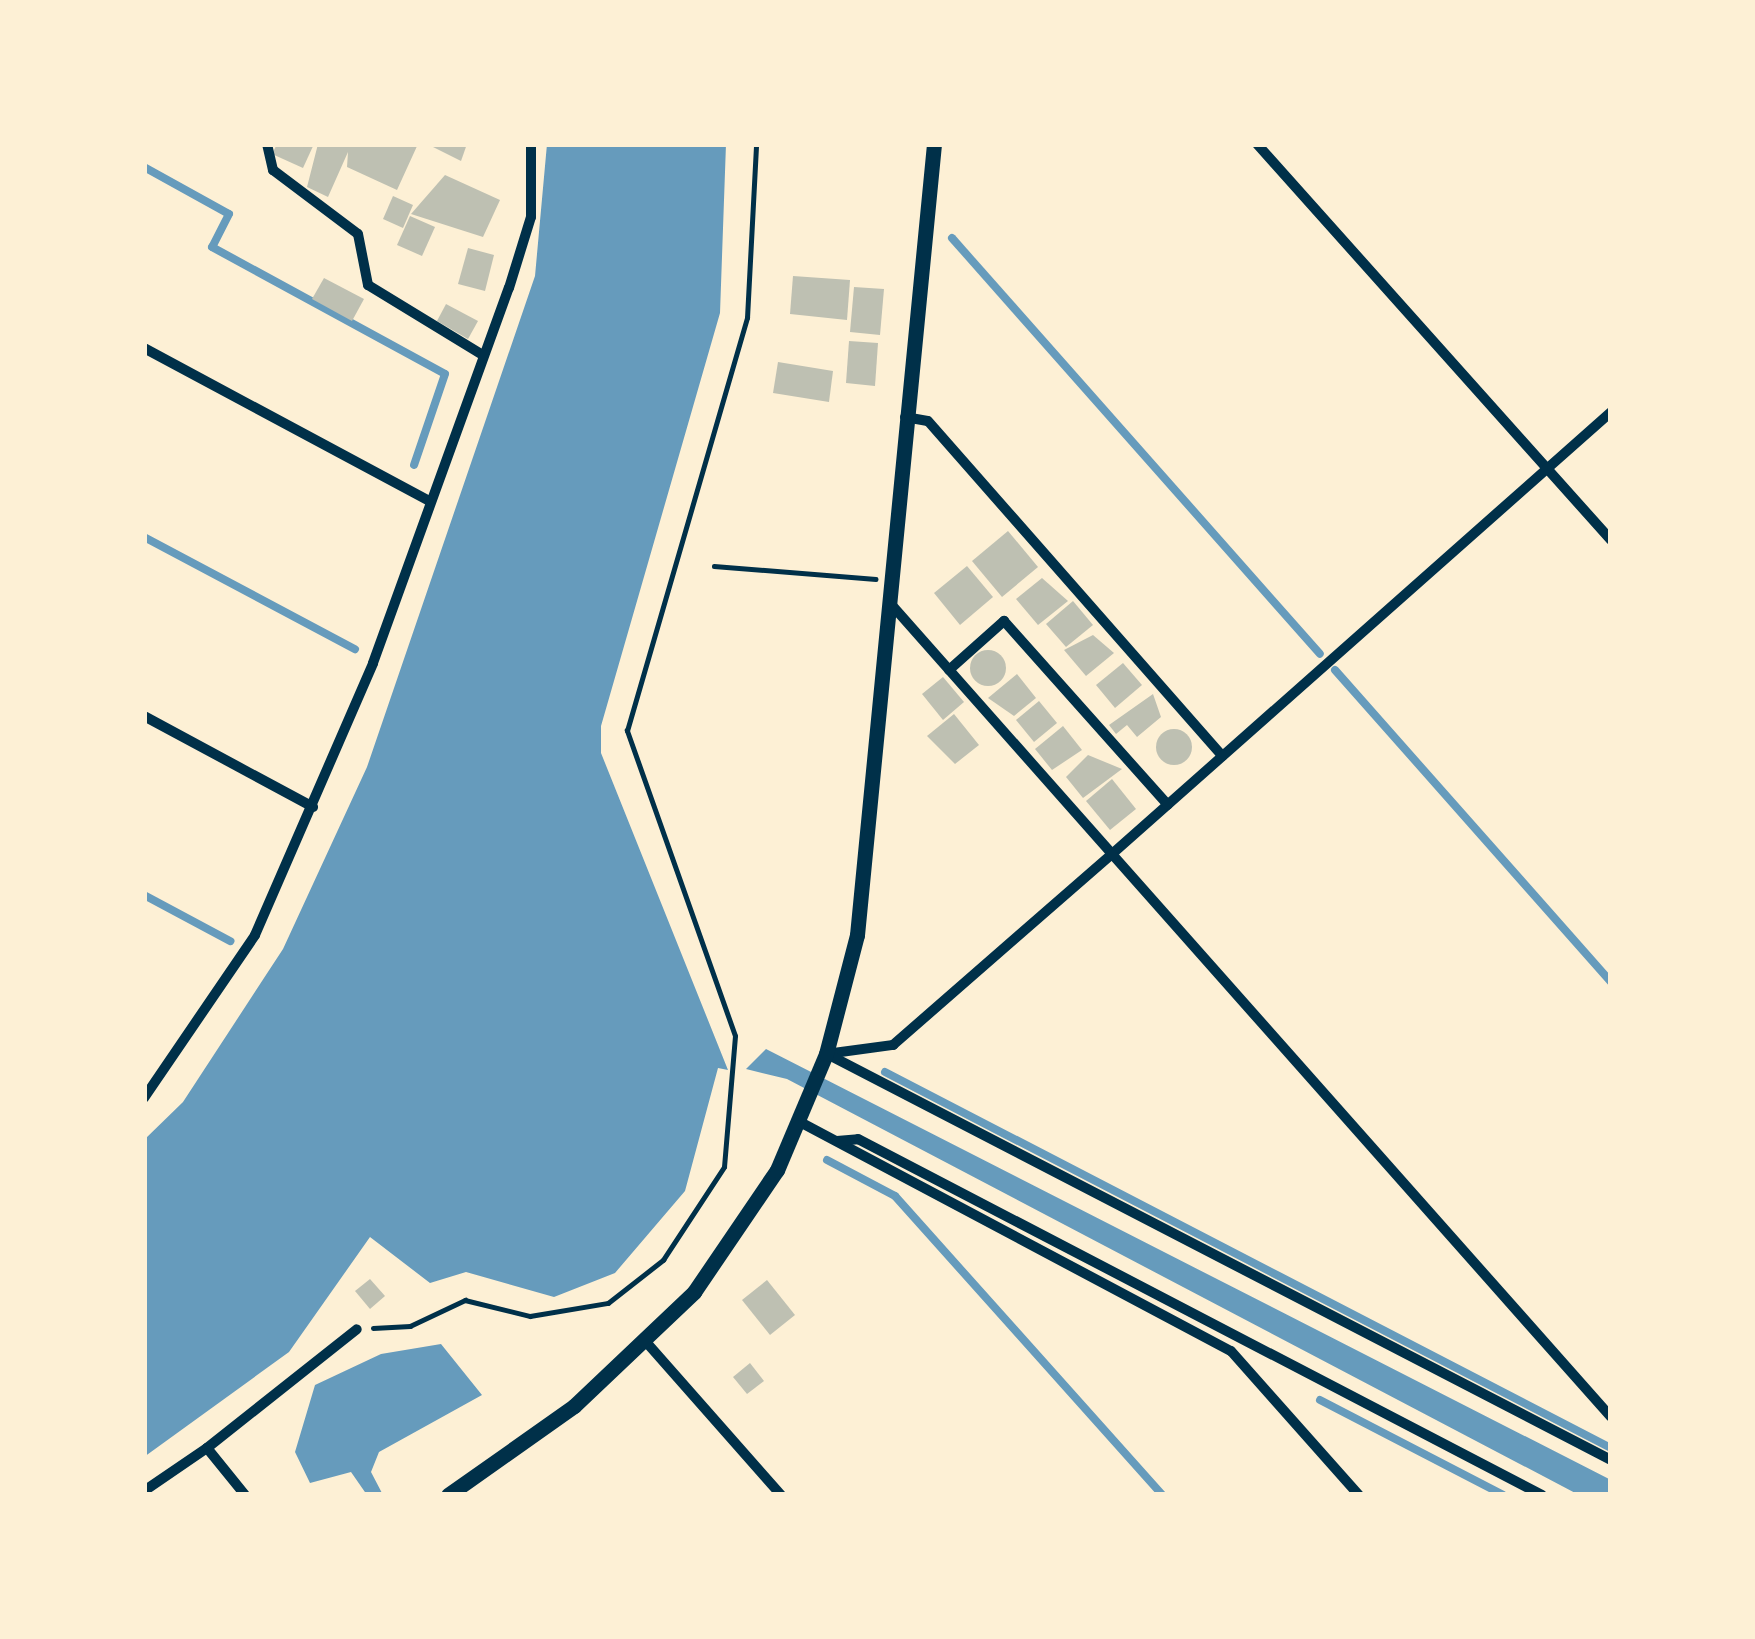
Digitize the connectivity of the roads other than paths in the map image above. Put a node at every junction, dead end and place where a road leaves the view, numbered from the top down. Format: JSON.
{"nodes":[{"id":1,"x":267,"y":144,"type":"edge"},
{"id":2,"x":531,"y":144,"type":"edge"},
{"id":3,"x":934,"y":144,"type":"edge"},
{"id":4,"x":1257,"y":144,"type":"edge"},
{"id":5,"x":144,"y":348,"type":"edge"},
{"id":6,"x":481,"y":354,"type":"junction"},
{"id":7,"x":1611,"y":412,"type":"edge"},
{"id":8,"x":905,"y":417,"type":"junction"},
{"id":9,"x":1547,"y":468,"type":"junction"},
{"id":10,"x":429,"y":501,"type":"junction"},
{"id":11,"x":1611,"y":540,"type":"edge"},
{"id":12,"x":888,"y":601,"type":"junction"},
{"id":13,"x":949,"y":670,"type":"junction"},
{"id":14,"x":144,"y":716,"type":"edge"},
{"id":15,"x":1222,"y":756,"type":"junction"},
{"id":16,"x":1168,"y":805,"type":"junction"},
{"id":17,"x":313,"y":807,"type":"junction"},
{"id":18,"x":1112,"y":854,"type":"junction"},
{"id":19,"x":824,"y":1058,"type":"junction"},
{"id":20,"x":144,"y":1073,"type":"edge"},
{"id":21,"x":158,"y":1081,"type":"junction"},
{"id":22,"x":144,"y":1098,"type":"edge"},
{"id":23,"x":800,"y":1122,"type":"junction"},
{"id":24,"x":837,"y":1142,"type":"junction"},
{"id":25,"x":357,"y":1330,"type":"road end"},
{"id":26,"x":646,"y":1343,"type":"junction"},
{"id":27,"x":1611,"y":1417,"type":"edge"},
{"id":28,"x":207,"y":1448,"type":"junction"},
{"id":29,"x":1611,"y":1460,"type":"edge"},
{"id":30,"x":144,"y":1491,"type":"edge"},
{"id":31,"x":245,"y":1495,"type":"edge"},
{"id":32,"x":448,"y":1495,"type":"edge"},
{"id":33,"x":781,"y":1495,"type":"edge"},
{"id":34,"x":1359,"y":1495,"type":"edge"},
{"id":35,"x":1543,"y":1495,"type":"edge"}],
"edges":[{"from":1,"to":6,"type":"street"},
{"from":2,"to":6,"type":"street"},
{"from":3,"to":8,"type":"main road"},
{"from":4,"to":9,"type":"street"},
{"from":5,"to":10,"type":"street"},
{"from":6,"to":10,"type":"street"},
{"from":7,"to":9,"type":"street"},
{"from":8,"to":12,"type":"main road"},
{"from":8,"to":15,"type":"street"},
{"from":9,"to":11,"type":"street"},
{"from":9,"to":15,"type":"street"},
{"from":10,"to":17,"type":"street"},
{"from":12,"to":13,"type":"street"},
{"from":12,"to":19,"type":"main road"},
{"from":13,"to":16,"type":"street"},
{"from":13,"to":18,"type":"street"},
{"from":14,"to":17,"type":"street"},
{"from":15,"to":16,"type":"street"},
{"from":16,"to":18,"type":"street"},
{"from":17,"to":21,"type":"street"},
{"from":18,"to":19,"type":"street"},
{"from":18,"to":27,"type":"street"},
{"from":19,"to":23,"type":"main road"},
{"from":19,"to":29,"type":"street"},
{"from":20,"to":21,"type":"street"},
{"from":21,"to":22,"type":"street"},
{"from":23,"to":24,"type":"street"},
{"from":23,"to":26,"type":"main road"},
{"from":24,"to":34,"type":"street"},
{"from":24,"to":35,"type":"street"},
{"from":25,"to":28,"type":"street"},
{"from":26,"to":32,"type":"main road"},
{"from":26,"to":33,"type":"street"},
{"from":28,"to":30,"type":"street"},
{"from":28,"to":31,"type":"street"}]}
